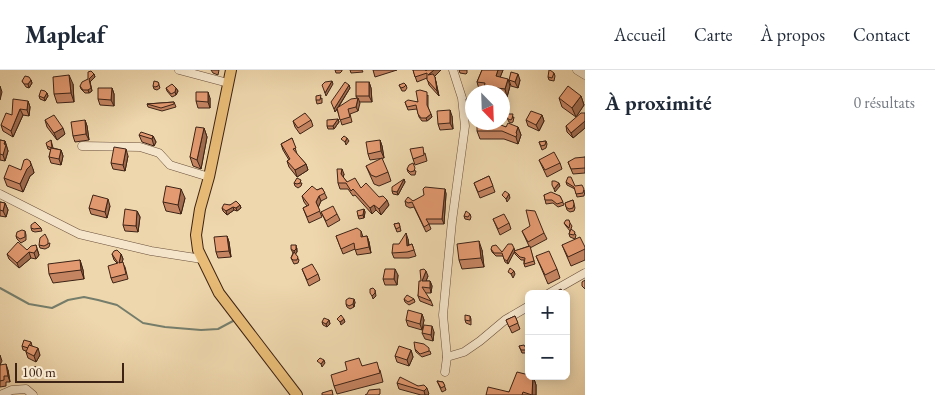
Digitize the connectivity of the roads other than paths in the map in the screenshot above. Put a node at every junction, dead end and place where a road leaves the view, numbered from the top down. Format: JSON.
{"nodes":[{"id":1,"x":179,"y":70,"type":"edge"},
{"id":2,"x":230,"y":70,"type":"edge"},
{"id":3,"x":453,"y":70,"type":"edge"},
{"id":4,"x":577,"y":70,"type":"edge"},
{"id":5,"x":585,"y":75,"type":"edge"},
{"id":6,"x":228,"y":83,"type":"junction"},
{"id":7,"x":82,"y":146,"type":"dead end"},
{"id":8,"x":209,"y":177,"type":"junction"},
{"id":9,"x":0,"y":194,"type":"edge"},
{"id":10,"x":202,"y":259,"type":"junction"},
{"id":11,"x":585,"y":274,"type":"edge"},
{"id":12,"x":555,"y":290,"type":"edge"},
{"id":13,"x":525,"y":308,"type":"edge"},
{"id":14,"x":447,"y":357,"type":"junction"},
{"id":15,"x":445,"y":372,"type":"dead end"},
{"id":16,"x":0,"y":395,"type":"edge"},
{"id":17,"x":33,"y":395,"type":"edge"},
{"id":18,"x":297,"y":395,"type":"edge"}],
"edges":[{"from":1,"to":6,"type":"street"},
{"from":2,"to":6,"type":"main road"},
{"from":3,"to":14,"type":"street"},
{"from":4,"to":5,"type":"street"},
{"from":6,"to":8,"type":"main road"},
{"from":7,"to":8,"type":"street"},
{"from":8,"to":10,"type":"main road"},
{"from":9,"to":10,"type":"street"},
{"from":10,"to":18,"type":"main road"},
{"from":11,"to":12,"type":"street"},
{"from":13,"to":14,"type":"street"},
{"from":14,"to":15,"type":"street"},
{"from":16,"to":17,"type":"street"}]}
